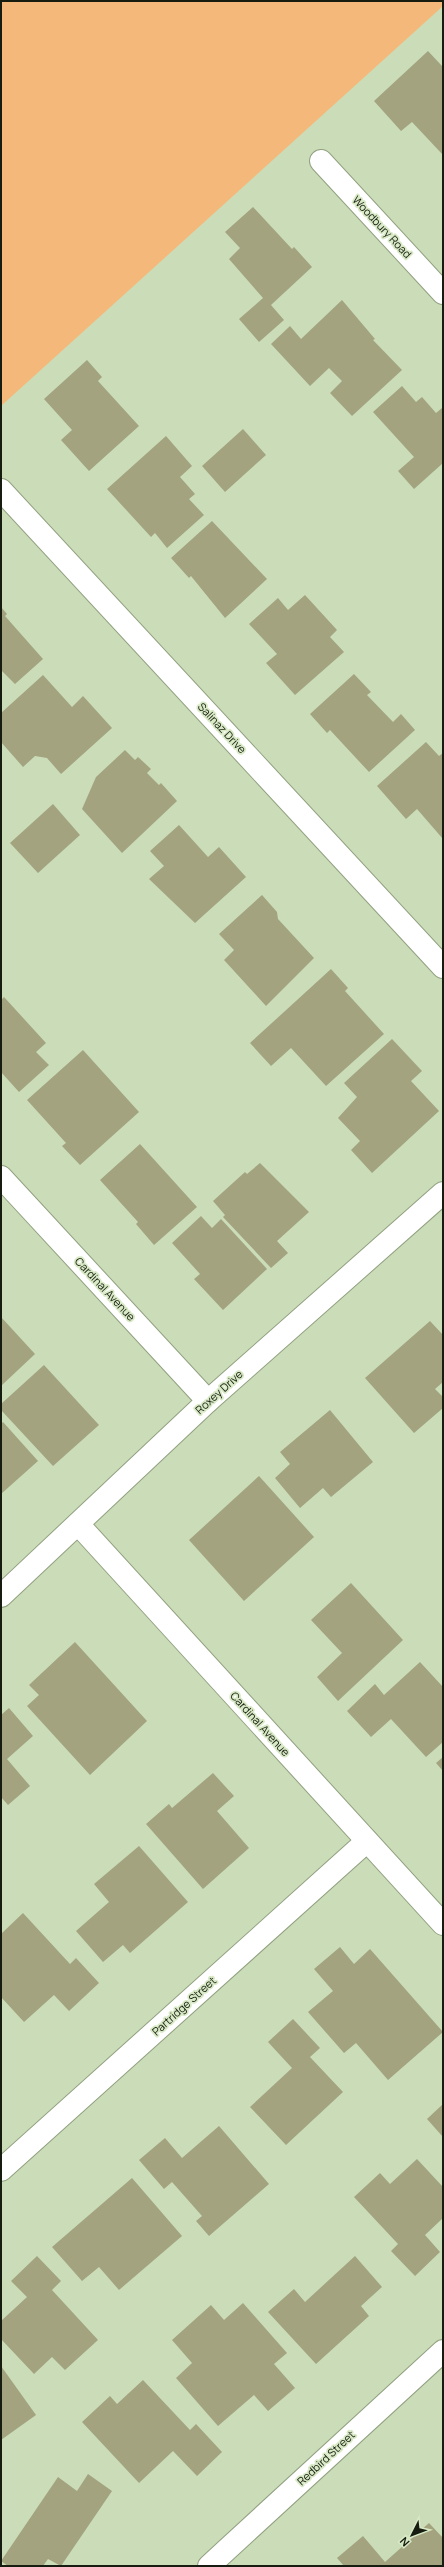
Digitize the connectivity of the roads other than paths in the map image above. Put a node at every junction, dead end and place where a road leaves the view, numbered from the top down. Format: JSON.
{"nodes":[{"id":1,"x":321,"y":161,"type":"dead end"},
{"id":2,"x":443,"y":293,"type":"edge"},
{"id":3,"x":1,"y":490,"type":"edge"},
{"id":4,"x":443,"y":967,"type":"edge"},
{"id":5,"x":1,"y":1177,"type":"edge"},
{"id":6,"x":443,"y":1193,"type":"edge"},
{"id":7,"x":208,"y":1401,"type":"junction"},
{"id":8,"x":78,"y":1524,"type":"junction"},
{"id":9,"x":1,"y":1596,"type":"edge"},
{"id":10,"x":367,"y":1841,"type":"junction"},
{"id":11,"x":443,"y":1924,"type":"edge"},
{"id":12,"x":1,"y":2170,"type":"edge"},
{"id":13,"x":443,"y":2351,"type":"edge"},
{"id":14,"x":209,"y":2566,"type":"edge"}],
"edges":[{"from":1,"to":2,"type":"street","name":"Woodbury Road"},
{"from":3,"to":4,"type":"street","name":"Salinaz Drive"},
{"from":5,"to":7,"type":"street","name":"Cardinal Avenue"},
{"from":6,"to":7,"type":"street","name":"Roxey Drive"},
{"from":7,"to":8,"type":"street","name":"Roxey Drive"},
{"from":8,"to":9,"type":"street","name":"Roxey Drive"},
{"from":8,"to":10,"type":"street","name":"Cardinal Avenue"},
{"from":10,"to":11,"type":"street","name":"Cardinal Avenue"},
{"from":10,"to":12,"type":"street","name":"Partridge Street"},
{"from":13,"to":14,"type":"street","name":"Redbird Street"}]}
